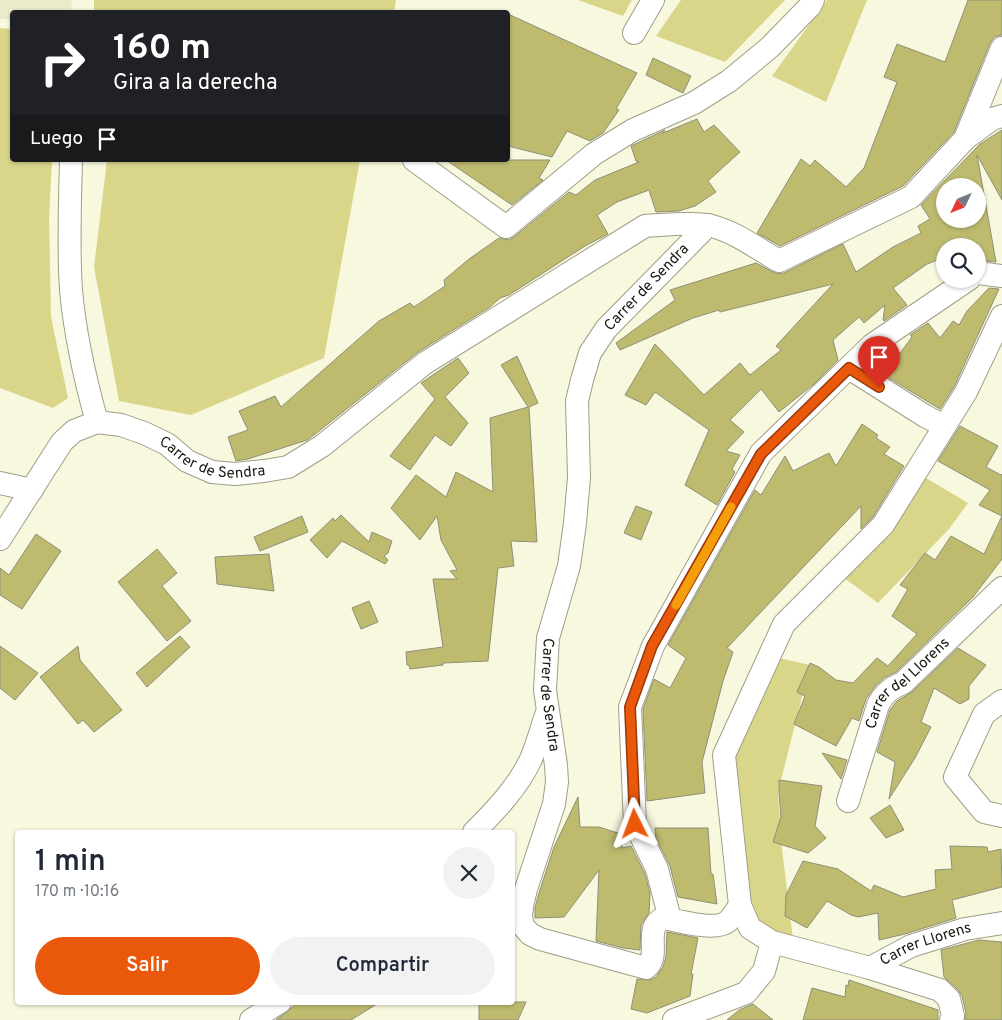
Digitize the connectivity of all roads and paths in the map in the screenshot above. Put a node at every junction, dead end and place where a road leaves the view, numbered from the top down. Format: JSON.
{"nodes":[{"id":1,"x":653,"y":0,"type":"edge"},
{"id":2,"x":813,"y":0,"type":"edge"},
{"id":3,"x":634,"y":33,"type":"dead end"},
{"id":4,"x":1002,"y":48,"type":"edge"},
{"id":5,"x":1002,"y":116,"type":"edge"},
{"id":6,"x":966,"y":139,"type":"junction"},
{"id":7,"x":71,"y":162,"type":"edge"},
{"id":8,"x":417,"y":162,"type":"edge"},
{"id":9,"x":708,"y":225,"type":"junction"},
{"id":10,"x":986,"y":274,"type":"edge"},
{"id":11,"x":1002,"y":276,"type":"edge"},
{"id":12,"x":956,"y":288,"type":"edge"},
{"id":13,"x":1002,"y":316,"type":"edge"},
{"id":14,"x":849,"y":368,"type":"junction"},
{"id":15,"x":97,"y":422,"type":"junction"},
{"id":16,"x":944,"y":426,"type":"junction"},
{"id":17,"x":0,"y":483,"type":"edge"},
{"id":18,"x":32,"y":490,"type":"junction"},
{"id":19,"x":0,"y":539,"type":"edge"},
{"id":20,"x":1002,"y":588,"type":"edge"},
{"id":21,"x":1002,"y":701,"type":"edge"},
{"id":22,"x":547,"y":712,"type":"junction"},
{"id":23,"x":848,"y":801,"type":"dead end"},
{"id":24,"x":1002,"y":816,"type":"edge"},
{"id":25,"x":476,"y":830,"type":"edge"},
{"id":26,"x":740,"y":905,"type":"junction"},
{"id":27,"x":670,"y":919,"type":"junction"},
{"id":28,"x":1002,"y":922,"type":"edge"},
{"id":29,"x":772,"y":942,"type":"junction"},
{"id":30,"x":870,"y":968,"type":"junction"},
{"id":31,"x":275,"y":1005,"type":"edge"},
{"id":32,"x":251,"y":1020,"type":"edge"},
{"id":33,"x":674,"y":1020,"type":"edge"},
{"id":34,"x":951,"y":1020,"type":"edge"}],
"edges":[{"from":1,"to":3,"type":"street"},
{"from":2,"to":8,"type":"street"},
{"from":4,"to":6,"type":"street","name":"Carrer de Sendra"},
{"from":5,"to":6,"type":"street"},
{"from":6,"to":9,"type":"street","name":"Carrer de Sendra"},
{"from":7,"to":15,"type":"street"},
{"from":9,"to":15,"type":"street","name":"Carrer de Sendra"},
{"from":9,"to":22,"type":"street","name":"Carrer de Sendra"},
{"from":10,"to":11,"type":"street"},
{"from":12,"to":14,"type":"street"},
{"from":13,"to":16,"type":"street"},
{"from":14,"to":16,"type":"street"},
{"from":14,"to":27,"type":"street"},
{"from":15,"to":18,"type":"street","name":"Carrer de Sendra"},
{"from":16,"to":26,"type":"street"},
{"from":17,"to":18,"type":"street"},
{"from":18,"to":19,"type":"street","name":"Carrer de Sendra"},
{"from":20,"to":23,"type":"street","name":"Carrer del Llorens"},
{"from":21,"to":24,"type":"street"},
{"from":22,"to":25,"type":"street"},
{"from":22,"to":27,"type":"street","name":"Carrer de Sendra"},
{"from":26,"to":27,"type":"street"},
{"from":26,"to":29,"type":"street"},
{"from":28,"to":30,"type":"street","name":"Carrer Llorens"},
{"from":29,"to":30,"type":"street"},
{"from":29,"to":33,"type":"street"},
{"from":30,"to":34,"type":"street","name":"Carrer Llorens"},
{"from":31,"to":32,"type":"street"}]}
